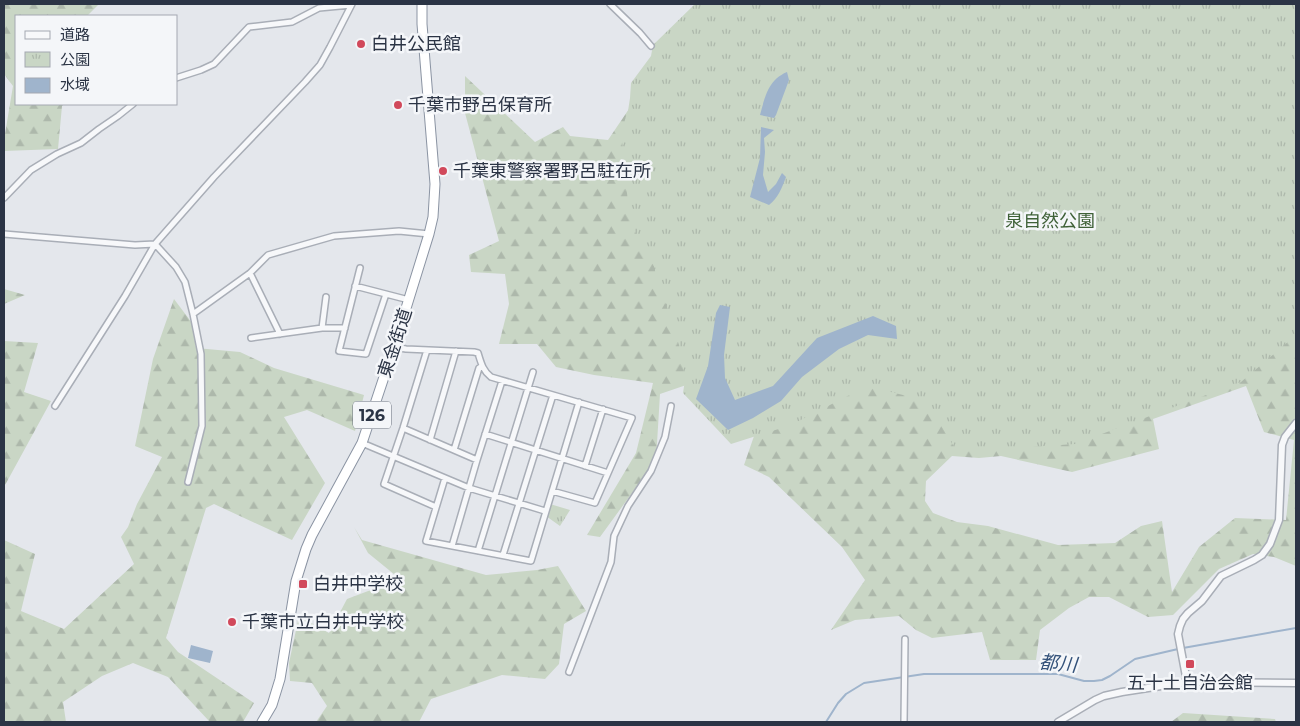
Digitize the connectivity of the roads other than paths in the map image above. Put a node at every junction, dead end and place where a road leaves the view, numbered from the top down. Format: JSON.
{"nodes":[{"id":1,"x":352,"y":4,"type":"edge"},
{"id":2,"x":422,"y":4,"type":"edge"},
{"id":3,"x":610,"y":4,"type":"edge"},
{"id":4,"x":651,"y":46,"type":"dead end"},
{"id":5,"x":178,"y":77,"type":"edge"},
{"id":6,"x":132,"y":105,"type":"edge"},
{"id":7,"x":4,"y":198,"type":"edge"},
{"id":8,"x":4,"y":234,"type":"edge"},
{"id":9,"x":430,"y":234,"type":"junction"},
{"id":10,"x":155,"y":244,"type":"junction"},
{"id":11,"x":360,"y":268,"type":"dead end"},
{"id":12,"x":250,"y":274,"type":"junction"},
{"id":13,"x":355,"y":286,"type":"junction"},
{"id":14,"x":386,"y":294,"type":"junction"},
{"id":15,"x":326,"y":297,"type":"dead end"},
{"id":16,"x":409,"y":300,"type":"junction"},
{"id":17,"x":193,"y":314,"type":"junction"},
{"id":18,"x":322,"y":328,"type":"junction"},
{"id":19,"x":345,"y":328,"type":"junction"},
{"id":20,"x":280,"y":334,"type":"junction"},
{"id":21,"x":251,"y":338,"type":"dead end"},
{"id":22,"x":394,"y":347,"type":"junction"},
{"id":23,"x":427,"y":350,"type":"junction"},
{"id":24,"x":456,"y":351,"type":"junction"},
{"id":25,"x":482,"y":366,"type":"junction"},
{"id":26,"x":533,"y":372,"type":"dead end"},
{"id":27,"x":502,"y":381,"type":"junction"},
{"id":28,"x":528,"y":388,"type":"junction"},
{"id":29,"x":553,"y":395,"type":"junction"},
{"id":30,"x":579,"y":402,"type":"junction"},
{"id":31,"x":54,"y":406,"type":"dead end"},
{"id":32,"x":671,"y":406,"type":"dead end"},
{"id":33,"x":603,"y":409,"type":"junction"},
{"id":34,"x":1296,"y":423,"type":"edge"},
{"id":35,"x":403,"y":428,"type":"junction"},
{"id":36,"x":485,"y":434,"type":"junction"},
{"id":37,"x":430,"y":440,"type":"junction"},
{"id":38,"x":511,"y":442,"type":"junction"},
{"id":39,"x":362,"y":443,"type":"junction"},
{"id":40,"x":454,"y":450,"type":"junction"},
{"id":41,"x":535,"y":450,"type":"junction"},
{"id":42,"x":394,"y":457,"type":"junction"},
{"id":43,"x":562,"y":458,"type":"junction"},
{"id":44,"x":477,"y":460,"type":"junction"},
{"id":45,"x":585,"y":466,"type":"junction"},
{"id":46,"x":608,"y":473,"type":"junction"},
{"id":47,"x":445,"y":478,"type":"junction"},
{"id":48,"x":188,"y":482,"type":"dead end"},
{"id":49,"x":469,"y":488,"type":"junction"},
{"id":50,"x":552,"y":491,"type":"junction"},
{"id":51,"x":494,"y":496,"type":"junction"},
{"id":52,"x":519,"y":503,"type":"junction"},
{"id":53,"x":436,"y":507,"type":"junction"},
{"id":54,"x":545,"y":510,"type":"junction"},
{"id":55,"x":452,"y":546,"type":"junction"},
{"id":56,"x":478,"y":551,"type":"junction"},
{"id":57,"x":503,"y":556,"type":"junction"},
{"id":58,"x":905,"y":639,"type":"dead end"},
{"id":59,"x":570,"y":672,"type":"dead end"},
{"id":60,"x":1187,"y":682,"type":"junction"},
{"id":61,"x":1296,"y":683,"type":"edge"},
{"id":62,"x":262,"y":722,"type":"edge"},
{"id":63,"x":904,"y":722,"type":"edge"},
{"id":64,"x":1058,"y":722,"type":"edge"}],
"edges":[{"from":1,"to":5,"type":"street"},
{"from":1,"to":10,"type":"street"},
{"from":2,"to":9,"type":"highway","name":"東金街道","number":"126"},
{"from":3,"to":4,"type":"street"},
{"from":6,"to":7,"type":"street"},
{"from":8,"to":10,"type":"street"},
{"from":9,"to":12,"type":"street"},
{"from":9,"to":16,"type":"highway","name":"東金街道","number":"126"},
{"from":10,"to":17,"type":"street"},
{"from":10,"to":31,"type":"street"},
{"from":11,"to":13,"type":"street"},
{"from":12,"to":17,"type":"street"},
{"from":12,"to":20,"type":"street"},
{"from":13,"to":14,"type":"street"},
{"from":13,"to":19,"type":"street"},
{"from":14,"to":16,"type":"street"},
{"from":14,"to":19,"type":"street"},
{"from":15,"to":18,"type":"street"},
{"from":16,"to":22,"type":"highway","name":"東金街道","number":"126"},
{"from":17,"to":48,"type":"street"},
{"from":18,"to":19,"type":"street"},
{"from":18,"to":20,"type":"street"},
{"from":20,"to":21,"type":"street"},
{"from":22,"to":23,"type":"street"},
{"from":22,"to":39,"type":"highway","name":"東金街道","number":"126"},
{"from":23,"to":24,"type":"street"},
{"from":23,"to":35,"type":"street"},
{"from":24,"to":25,"type":"street"},
{"from":24,"to":37,"type":"street"},
{"from":25,"to":27,"type":"street"},
{"from":25,"to":40,"type":"street"},
{"from":26,"to":28,"type":"street"},
{"from":27,"to":28,"type":"street"},
{"from":27,"to":36,"type":"street"},
{"from":28,"to":29,"type":"street"},
{"from":28,"to":38,"type":"street"},
{"from":29,"to":30,"type":"street"},
{"from":29,"to":41,"type":"street"},
{"from":30,"to":33,"type":"street"},
{"from":30,"to":43,"type":"street"},
{"from":32,"to":59,"type":"street"},
{"from":33,"to":45,"type":"street"},
{"from":33,"to":46,"type":"street"},
{"from":34,"to":60,"type":"street"},
{"from":35,"to":37,"type":"street"},
{"from":35,"to":42,"type":"street"},
{"from":36,"to":38,"type":"street"},
{"from":36,"to":44,"type":"street"},
{"from":37,"to":40,"type":"street"},
{"from":38,"to":41,"type":"street"},
{"from":38,"to":51,"type":"street"},
{"from":39,"to":42,"type":"street"},
{"from":39,"to":62,"type":"highway","name":"東金街道","number":"126"},
{"from":40,"to":44,"type":"street"},
{"from":41,"to":43,"type":"street"},
{"from":41,"to":52,"type":"street"},
{"from":42,"to":47,"type":"street"},
{"from":42,"to":53,"type":"street"},
{"from":43,"to":45,"type":"street"},
{"from":43,"to":50,"type":"street"},
{"from":44,"to":49,"type":"street"},
{"from":45,"to":46,"type":"street"},
{"from":46,"to":50,"type":"street"},
{"from":47,"to":49,"type":"street"},
{"from":47,"to":53,"type":"street"},
{"from":49,"to":51,"type":"street"},
{"from":49,"to":55,"type":"street"},
{"from":50,"to":54,"type":"street"},
{"from":51,"to":52,"type":"street"},
{"from":51,"to":56,"type":"street"},
{"from":52,"to":54,"type":"street"},
{"from":52,"to":57,"type":"street"},
{"from":53,"to":55,"type":"street"},
{"from":54,"to":57,"type":"street"},
{"from":55,"to":56,"type":"street"},
{"from":56,"to":57,"type":"street"},
{"from":58,"to":63,"type":"street"},
{"from":60,"to":61,"type":"street"},
{"from":60,"to":64,"type":"street"}]}
